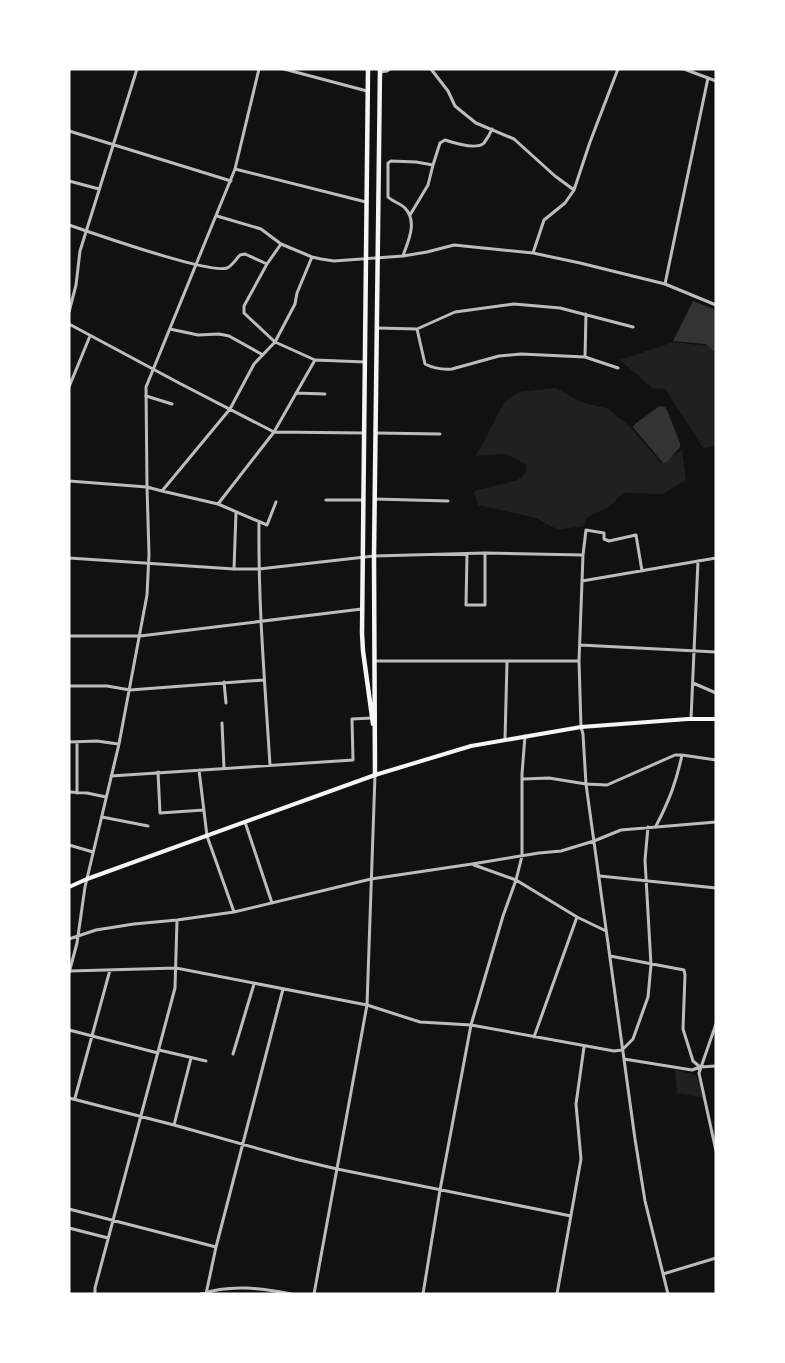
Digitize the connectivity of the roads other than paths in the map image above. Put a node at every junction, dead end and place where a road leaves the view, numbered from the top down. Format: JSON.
{"nodes":[{"id":1,"x":136,"y":69,"type":"edge"},
{"id":2,"x":260,"y":69,"type":"edge"},
{"id":3,"x":284,"y":69,"type":"edge"},
{"id":4,"x":368,"y":69,"type":"edge"},
{"id":5,"x":390,"y":69,"type":"edge"},
{"id":6,"x":431,"y":69,"type":"edge"},
{"id":7,"x":618,"y":69,"type":"edge"},
{"id":8,"x":684,"y":69,"type":"edge"},
{"id":9,"x":380,"y":70,"type":"edge"},
{"id":10,"x":708,"y":78,"type":"junction"},
{"id":11,"x":716,"y":81,"type":"edge"},
{"id":12,"x":367,"y":91,"type":"junction"},
{"id":13,"x":492,"y":129,"type":"junction"},
{"id":14,"x":69,"y":131,"type":"edge"},
{"id":15,"x":113,"y":144,"type":"junction"},
{"id":16,"x":433,"y":165,"type":"junction"},
{"id":17,"x":235,"y":169,"type":"junction"},
{"id":18,"x":69,"y":182,"type":"edge"},
{"id":19,"x":231,"y":182,"type":"junction"},
{"id":20,"x":99,"y":189,"type":"junction"},
{"id":21,"x":574,"y":190,"type":"junction"},
{"id":22,"x":366,"y":202,"type":"junction"},
{"id":23,"x":410,"y":214,"type":"junction"},
{"id":24,"x":217,"y":216,"type":"junction"},
{"id":25,"x":69,"y":225,"type":"edge"},
{"id":26,"x":85,"y":231,"type":"junction"},
{"id":27,"x":281,"y":244,"type":"junction"},
{"id":28,"x":533,"y":254,"type":"junction"},
{"id":29,"x":403,"y":256,"type":"junction"},
{"id":30,"x":312,"y":257,"type":"junction"},
{"id":31,"x":378,"y":258,"type":"junction"},
{"id":32,"x":366,"y":259,"type":"junction"},
{"id":33,"x":267,"y":264,"type":"junction"},
{"id":34,"x":196,"y":265,"type":"junction"},
{"id":35,"x":665,"y":284,"type":"junction"},
{"id":36,"x":716,"y":305,"type":"edge"},
{"id":37,"x":69,"y":312,"type":"edge"},
{"id":38,"x":586,"y":314,"type":"junction"},
{"id":39,"x":69,"y":324,"type":"edge"},
{"id":40,"x":633,"y":327,"type":"dead end"},
{"id":41,"x":377,"y":328,"type":"junction"},
{"id":42,"x":417,"y":329,"type":"junction"},
{"id":43,"x":170,"y":330,"type":"junction"},
{"id":44,"x":90,"y":335,"type":"junction"},
{"id":45,"x":275,"y":342,"type":"junction"},
{"id":46,"x":263,"y":355,"type":"junction"},
{"id":47,"x":585,"y":357,"type":"junction"},
{"id":48,"x":315,"y":360,"type":"junction"},
{"id":49,"x":365,"y":362,"type":"junction"},
{"id":50,"x":618,"y":368,"type":"dead end"},
{"id":51,"x":153,"y":369,"type":"junction"},
{"id":52,"x":69,"y":387,"type":"edge"},
{"id":53,"x":296,"y":393,"type":"junction"},
{"id":54,"x":325,"y":394,"type":"dead end"},
{"id":55,"x":146,"y":396,"type":"junction"},
{"id":56,"x":172,"y":404,"type":"dead end"},
{"id":57,"x":230,"y":409,"type":"junction"},
{"id":58,"x":274,"y":432,"type":"junction"},
{"id":59,"x":364,"y":433,"type":"junction"},
{"id":60,"x":376,"y":433,"type":"junction"},
{"id":61,"x":440,"y":434,"type":"dead end"},
{"id":62,"x":69,"y":482,"type":"edge"},
{"id":63,"x":147,"y":487,"type":"junction"},
{"id":64,"x":162,"y":490,"type":"junction"},
{"id":65,"x":375,"y":499,"type":"junction"},
{"id":66,"x":326,"y":500,"type":"dead end"},
{"id":67,"x":363,"y":500,"type":"junction"},
{"id":68,"x":448,"y":501,"type":"dead end"},
{"id":69,"x":276,"y":502,"type":"dead end"},
{"id":70,"x":218,"y":504,"type":"junction"},
{"id":71,"x":236,"y":512,"type":"junction"},
{"id":72,"x":260,"y":523,"type":"junction"},
{"id":73,"x":485,"y":553,"type":"junction"},
{"id":74,"x":466,"y":554,"type":"junction"},
{"id":75,"x":583,"y":555,"type":"junction"},
{"id":76,"x":374,"y":556,"type":"junction"},
{"id":77,"x":363,"y":557,"type":"junction"},
{"id":78,"x":69,"y":558,"type":"edge"},
{"id":79,"x":716,"y":558,"type":"edge"},
{"id":80,"x":698,"y":561,"type":"junction"},
{"id":81,"x":148,"y":564,"type":"junction"},
{"id":82,"x":234,"y":569,"type":"junction"},
{"id":83,"x":259,"y":569,"type":"junction"},
{"id":84,"x":642,"y":571,"type":"junction"},
{"id":85,"x":582,"y":581,"type":"junction"},
{"id":86,"x":362,"y":609,"type":"junction"},
{"id":87,"x":260,"y":622,"type":"junction"},
{"id":88,"x":69,"y":636,"type":"edge"},
{"id":89,"x":140,"y":636,"type":"junction"},
{"id":90,"x":580,"y":645,"type":"junction"},
{"id":91,"x":695,"y":651,"type":"junction"},
{"id":92,"x":716,"y":652,"type":"edge"},
{"id":93,"x":375,"y":661,"type":"junction"},
{"id":94,"x":579,"y":661,"type":"junction"},
{"id":95,"x":507,"y":662,"type":"junction"},
{"id":96,"x":264,"y":680,"type":"junction"},
{"id":97,"x":224,"y":682,"type":"junction"},
{"id":98,"x":693,"y":683,"type":"junction"},
{"id":99,"x":69,"y":686,"type":"edge"},
{"id":100,"x":130,"y":690,"type":"junction"},
{"id":101,"x":716,"y":693,"type":"edge"},
{"id":102,"x":226,"y":703,"type":"dead end"},
{"id":103,"x":372,"y":718,"type":"junction"},
{"id":104,"x":691,"y":719,"type":"junction"},
{"id":105,"x":716,"y":719,"type":"edge"},
{"id":106,"x":222,"y":723,"type":"dead end"},
{"id":107,"x":581,"y":727,"type":"junction"},
{"id":108,"x":525,"y":736,"type":"junction"},
{"id":109,"x":505,"y":740,"type":"junction"},
{"id":110,"x":69,"y":742,"type":"edge"},
{"id":111,"x":77,"y":742,"type":"junction"},
{"id":112,"x":119,"y":744,"type":"junction"},
{"id":113,"x":375,"y":754,"type":"junction"},
{"id":114,"x":682,"y":755,"type":"junction"},
{"id":115,"x":716,"y":760,"type":"edge"},
{"id":116,"x":270,"y":765,"type":"junction"},
{"id":117,"x":224,"y":768,"type":"junction"},
{"id":118,"x":199,"y":770,"type":"junction"},
{"id":119,"x":158,"y":772,"type":"junction"},
{"id":120,"x":375,"y":775,"type":"junction"},
{"id":121,"x":111,"y":776,"type":"junction"},
{"id":122,"x":523,"y":779,"type":"junction"},
{"id":123,"x":586,"y":784,"type":"junction"},
{"id":124,"x":69,"y":792,"type":"edge"},
{"id":125,"x":77,"y":792,"type":"junction"},
{"id":126,"x":106,"y":797,"type":"junction"},
{"id":127,"x":204,"y":810,"type":"junction"},
{"id":128,"x":102,"y":817,"type":"junction"},
{"id":129,"x":245,"y":822,"type":"junction"},
{"id":130,"x":716,"y":822,"type":"edge"},
{"id":131,"x":148,"y":826,"type":"dead end"},
{"id":132,"x":655,"y":826,"type":"junction"},
{"id":133,"x":648,"y":827,"type":"junction"},
{"id":134,"x":207,"y":836,"type":"junction"},
{"id":135,"x":594,"y":842,"type":"junction"},
{"id":136,"x":69,"y":845,"type":"edge"},
{"id":137,"x":94,"y":852,"type":"junction"},
{"id":138,"x":522,"y":856,"type":"junction"},
{"id":139,"x":472,"y":864,"type":"junction"},
{"id":140,"x":600,"y":876,"type":"junction"},
{"id":141,"x":87,"y":879,"type":"junction"},
{"id":142,"x":371,"y":879,"type":"junction"},
{"id":143,"x":516,"y":879,"type":"junction"},
{"id":144,"x":646,"y":881,"type":"junction"},
{"id":145,"x":69,"y":887,"type":"edge"},
{"id":146,"x":716,"y":888,"type":"edge"},
{"id":147,"x":272,"y":903,"type":"junction"},
{"id":148,"x":234,"y":912,"type":"junction"},
{"id":149,"x":577,"y":917,"type":"junction"},
{"id":150,"x":177,"y":920,"type":"junction"},
{"id":151,"x":606,"y":931,"type":"junction"},
{"id":152,"x":78,"y":936,"type":"junction"},
{"id":153,"x":69,"y":939,"type":"edge"},
{"id":154,"x":610,"y":956,"type":"junction"},
{"id":155,"x":651,"y":965,"type":"junction"},
{"id":156,"x":176,"y":968,"type":"junction"},
{"id":157,"x":110,"y":970,"type":"junction"},
{"id":158,"x":69,"y":972,"type":"edge"},
{"id":159,"x":254,"y":984,"type":"junction"},
{"id":160,"x":284,"y":989,"type":"junction"},
{"id":161,"x":367,"y":1005,"type":"junction"},
{"id":162,"x":716,"y":1024,"type":"edge"},
{"id":163,"x":471,"y":1025,"type":"junction"},
{"id":164,"x":69,"y":1030,"type":"edge"},
{"id":165,"x":92,"y":1036,"type":"junction"},
{"id":166,"x":534,"y":1037,"type":"junction"},
{"id":167,"x":584,"y":1046,"type":"junction"},
{"id":168,"x":622,"y":1050,"type":"junction"},
{"id":169,"x":159,"y":1051,"type":"junction"},
{"id":170,"x":233,"y":1054,"type":"dead end"},
{"id":171,"x":191,"y":1058,"type":"junction"},
{"id":172,"x":624,"y":1059,"type":"junction"},
{"id":173,"x":206,"y":1061,"type":"dead end"},
{"id":174,"x":716,"y":1066,"type":"edge"},
{"id":175,"x":700,"y":1067,"type":"junction"},
{"id":176,"x":69,"y":1098,"type":"edge"},
{"id":177,"x":74,"y":1099,"type":"junction"},
{"id":178,"x":142,"y":1117,"type":"junction"},
{"id":179,"x":174,"y":1125,"type":"junction"},
{"id":180,"x":243,"y":1144,"type":"junction"},
{"id":181,"x":715,"y":1144,"type":"edge"},
{"id":182,"x":716,"y":1151,"type":"edge"},
{"id":183,"x":337,"y":1169,"type":"junction"},
{"id":184,"x":440,"y":1190,"type":"junction"},
{"id":185,"x":69,"y":1209,"type":"edge"},
{"id":186,"x":571,"y":1216,"type":"junction"},
{"id":187,"x":113,"y":1221,"type":"junction"},
{"id":188,"x":69,"y":1228,"type":"edge"},
{"id":189,"x":108,"y":1238,"type":"junction"},
{"id":190,"x":216,"y":1247,"type":"junction"},
{"id":191,"x":716,"y":1258,"type":"edge"},
{"id":192,"x":663,"y":1274,"type":"junction"},
{"id":193,"x":206,"y":1293,"type":"edge"},
{"id":194,"x":95,"y":1294,"type":"edge"},
{"id":195,"x":201,"y":1294,"type":"edge"},
{"id":196,"x":291,"y":1294,"type":"edge"},
{"id":197,"x":314,"y":1294,"type":"edge"},
{"id":198,"x":423,"y":1294,"type":"edge"},
{"id":199,"x":557,"y":1294,"type":"edge"},
{"id":200,"x":668,"y":1294,"type":"edge"}],
"edges":[{"from":1,"to":15,"type":"street"},
{"from":2,"to":17,"type":"street"},
{"from":3,"to":12,"type":"street"},
{"from":4,"to":12,"type":"main road"},
{"from":5,"to":9,"type":"street"},
{"from":6,"to":13,"type":"street"},
{"from":7,"to":21,"type":"street"},
{"from":8,"to":10,"type":"street"},
{"from":9,"to":31,"type":"main road"},
{"from":10,"to":11,"type":"street"},
{"from":10,"to":35,"type":"street"},
{"from":12,"to":22,"type":"main road"},
{"from":13,"to":16,"type":"street"},
{"from":13,"to":21,"type":"street"},
{"from":14,"to":15,"type":"street"},
{"from":15,"to":19,"type":"street"},
{"from":15,"to":20,"type":"street"},
{"from":16,"to":23,"type":"street"},
{"from":16,"to":23,"type":"street"},
{"from":17,"to":19,"type":"street"},
{"from":17,"to":22,"type":"street"},
{"from":18,"to":20,"type":"street"},
{"from":19,"to":24,"type":"street"},
{"from":20,"to":26,"type":"street"},
{"from":21,"to":28,"type":"street"},
{"from":22,"to":32,"type":"main road"},
{"from":23,"to":29,"type":"street"},
{"from":24,"to":27,"type":"street"},
{"from":24,"to":34,"type":"street"},
{"from":25,"to":26,"type":"street"},
{"from":26,"to":34,"type":"street"},
{"from":26,"to":37,"type":"street"},
{"from":27,"to":30,"type":"street"},
{"from":27,"to":33,"type":"street"},
{"from":28,"to":29,"type":"street"},
{"from":28,"to":35,"type":"street"},
{"from":29,"to":31,"type":"street"},
{"from":30,"to":32,"type":"street"},
{"from":30,"to":45,"type":"street"},
{"from":31,"to":32,"type":"street"},
{"from":31,"to":41,"type":"main road"},
{"from":32,"to":49,"type":"main road"},
{"from":33,"to":34,"type":"street"},
{"from":33,"to":45,"type":"street"},
{"from":34,"to":43,"type":"street"},
{"from":35,"to":36,"type":"street"},
{"from":38,"to":40,"type":"street"},
{"from":38,"to":42,"type":"street"},
{"from":38,"to":47,"type":"street"},
{"from":39,"to":44,"type":"street"},
{"from":41,"to":42,"type":"street"},
{"from":41,"to":60,"type":"main road"},
{"from":42,"to":47,"type":"street"},
{"from":43,"to":46,"type":"street"},
{"from":43,"to":51,"type":"street"},
{"from":44,"to":51,"type":"street"},
{"from":44,"to":52,"type":"street"},
{"from":45,"to":46,"type":"street"},
{"from":45,"to":48,"type":"street"},
{"from":46,"to":57,"type":"street"},
{"from":47,"to":50,"type":"street"},
{"from":48,"to":49,"type":"street"},
{"from":48,"to":53,"type":"street"},
{"from":49,"to":59,"type":"main road"},
{"from":51,"to":55,"type":"street"},
{"from":51,"to":57,"type":"street"},
{"from":53,"to":54,"type":"street"},
{"from":53,"to":58,"type":"street"},
{"from":55,"to":56,"type":"street"},
{"from":55,"to":63,"type":"street"},
{"from":57,"to":58,"type":"street"},
{"from":57,"to":64,"type":"street"},
{"from":58,"to":59,"type":"street"},
{"from":58,"to":70,"type":"street"},
{"from":59,"to":67,"type":"main road"},
{"from":60,"to":61,"type":"street"},
{"from":60,"to":65,"type":"main road"},
{"from":62,"to":63,"type":"street"},
{"from":63,"to":64,"type":"street"},
{"from":63,"to":81,"type":"street"},
{"from":64,"to":70,"type":"street"},
{"from":65,"to":68,"type":"street"},
{"from":65,"to":76,"type":"main road"},
{"from":66,"to":67,"type":"street"},
{"from":67,"to":77,"type":"main road"},
{"from":69,"to":72,"type":"street"},
{"from":70,"to":71,"type":"street"},
{"from":71,"to":72,"type":"street"},
{"from":71,"to":82,"type":"street"},
{"from":72,"to":83,"type":"street"},
{"from":73,"to":74,"type":"street"},
{"from":73,"to":74,"type":"street"},
{"from":73,"to":75,"type":"street"},
{"from":74,"to":76,"type":"street"},
{"from":75,"to":84,"type":"street"},
{"from":75,"to":85,"type":"street"},
{"from":76,"to":77,"type":"street"},
{"from":76,"to":93,"type":"main road"},
{"from":77,"to":83,"type":"street"},
{"from":77,"to":86,"type":"main road"},
{"from":78,"to":81,"type":"street"},
{"from":79,"to":80,"type":"street"},
{"from":80,"to":84,"type":"street"},
{"from":80,"to":91,"type":"street"},
{"from":81,"to":82,"type":"street"},
{"from":81,"to":89,"type":"street"},
{"from":82,"to":83,"type":"street"},
{"from":83,"to":87,"type":"street"},
{"from":84,"to":85,"type":"street"},
{"from":85,"to":90,"type":"street"},
{"from":86,"to":87,"type":"street"},
{"from":86,"to":103,"type":"main road"},
{"from":87,"to":89,"type":"street"},
{"from":87,"to":96,"type":"street"},
{"from":88,"to":89,"type":"street"},
{"from":89,"to":100,"type":"street"},
{"from":90,"to":91,"type":"street"},
{"from":90,"to":94,"type":"street"},
{"from":91,"to":92,"type":"street"},
{"from":91,"to":98,"type":"street"},
{"from":93,"to":95,"type":"street"},
{"from":93,"to":113,"type":"main road"},
{"from":94,"to":95,"type":"street"},
{"from":94,"to":107,"type":"street"},
{"from":95,"to":109,"type":"street"},
{"from":96,"to":97,"type":"street"},
{"from":96,"to":116,"type":"street"},
{"from":97,"to":100,"type":"street"},
{"from":97,"to":102,"type":"street"},
{"from":98,"to":101,"type":"street"},
{"from":98,"to":104,"type":"street"},
{"from":99,"to":100,"type":"street"},
{"from":100,"to":112,"type":"street"},
{"from":103,"to":113,"type":"main road"},
{"from":103,"to":116,"type":"street"},
{"from":104,"to":105,"type":"main road"},
{"from":104,"to":107,"type":"main road"},
{"from":106,"to":117,"type":"street"},
{"from":107,"to":108,"type":"main road"},
{"from":107,"to":123,"type":"street"},
{"from":108,"to":109,"type":"main road"},
{"from":108,"to":122,"type":"street"},
{"from":109,"to":120,"type":"main road"},
{"from":110,"to":111,"type":"street"},
{"from":111,"to":112,"type":"street"},
{"from":111,"to":125,"type":"street"},
{"from":112,"to":121,"type":"street"},
{"from":113,"to":120,"type":"main road"},
{"from":114,"to":115,"type":"street"},
{"from":114,"to":123,"type":"street"},
{"from":114,"to":132,"type":"street"},
{"from":116,"to":117,"type":"street"},
{"from":117,"to":118,"type":"street"},
{"from":118,"to":119,"type":"street"},
{"from":118,"to":127,"type":"street"},
{"from":119,"to":121,"type":"street"},
{"from":119,"to":127,"type":"street"},
{"from":120,"to":129,"type":"main road"},
{"from":120,"to":142,"type":"street"},
{"from":121,"to":126,"type":"street"},
{"from":122,"to":123,"type":"street"},
{"from":122,"to":138,"type":"street"},
{"from":123,"to":135,"type":"street"},
{"from":124,"to":125,"type":"street"},
{"from":125,"to":126,"type":"street"},
{"from":126,"to":128,"type":"street"},
{"from":127,"to":134,"type":"street"},
{"from":128,"to":131,"type":"street"},
{"from":128,"to":137,"type":"street"},
{"from":129,"to":134,"type":"main road"},
{"from":129,"to":147,"type":"street"},
{"from":130,"to":132,"type":"street"},
{"from":132,"to":133,"type":"street"},
{"from":133,"to":135,"type":"street"},
{"from":133,"to":144,"type":"street"},
{"from":134,"to":141,"type":"main road"},
{"from":134,"to":148,"type":"street"},
{"from":135,"to":138,"type":"street"},
{"from":135,"to":140,"type":"street"},
{"from":136,"to":137,"type":"street"},
{"from":137,"to":141,"type":"street"},
{"from":138,"to":139,"type":"street"},
{"from":138,"to":143,"type":"street"},
{"from":139,"to":142,"type":"street"},
{"from":139,"to":143,"type":"street"},
{"from":140,"to":144,"type":"street"},
{"from":140,"to":151,"type":"street"},
{"from":141,"to":145,"type":"main road"},
{"from":141,"to":152,"type":"street"},
{"from":142,"to":147,"type":"street"},
{"from":142,"to":161,"type":"street"},
{"from":143,"to":149,"type":"street"},
{"from":143,"to":163,"type":"street"},
{"from":144,"to":146,"type":"street"},
{"from":144,"to":155,"type":"street"},
{"from":147,"to":148,"type":"street"},
{"from":148,"to":150,"type":"street"},
{"from":149,"to":151,"type":"street"},
{"from":149,"to":166,"type":"street"},
{"from":150,"to":152,"type":"street"},
{"from":150,"to":156,"type":"street"},
{"from":151,"to":154,"type":"street"},
{"from":152,"to":153,"type":"street"},
{"from":152,"to":158,"type":"street"},
{"from":154,"to":155,"type":"street"},
{"from":154,"to":168,"type":"street"},
{"from":155,"to":168,"type":"street"},
{"from":155,"to":175,"type":"street"},
{"from":156,"to":157,"type":"street"},
{"from":156,"to":159,"type":"street"},
{"from":156,"to":169,"type":"street"},
{"from":157,"to":158,"type":"street"},
{"from":157,"to":165,"type":"street"},
{"from":159,"to":160,"type":"street"},
{"from":159,"to":170,"type":"street"},
{"from":160,"to":161,"type":"street"},
{"from":160,"to":180,"type":"street"},
{"from":161,"to":163,"type":"street"},
{"from":161,"to":183,"type":"street"},
{"from":162,"to":175,"type":"street"},
{"from":163,"to":166,"type":"street"},
{"from":163,"to":184,"type":"street"},
{"from":164,"to":165,"type":"street"},
{"from":165,"to":169,"type":"street"},
{"from":165,"to":177,"type":"street"},
{"from":166,"to":167,"type":"street"},
{"from":167,"to":168,"type":"street"},
{"from":167,"to":186,"type":"street"},
{"from":168,"to":172,"type":"street"},
{"from":169,"to":171,"type":"street"},
{"from":169,"to":178,"type":"street"},
{"from":171,"to":173,"type":"street"},
{"from":171,"to":179,"type":"street"},
{"from":172,"to":175,"type":"street"},
{"from":172,"to":192,"type":"street"},
{"from":174,"to":175,"type":"street"},
{"from":175,"to":181,"type":"street"},
{"from":176,"to":177,"type":"street"},
{"from":177,"to":178,"type":"street"},
{"from":178,"to":179,"type":"street"},
{"from":178,"to":187,"type":"street"},
{"from":179,"to":180,"type":"street"},
{"from":180,"to":183,"type":"street"},
{"from":180,"to":190,"type":"street"},
{"from":181,"to":182,"type":"street"},
{"from":183,"to":184,"type":"street"},
{"from":183,"to":197,"type":"street"},
{"from":184,"to":186,"type":"street"},
{"from":184,"to":198,"type":"street"},
{"from":185,"to":187,"type":"street"},
{"from":186,"to":199,"type":"street"},
{"from":187,"to":189,"type":"street"},
{"from":187,"to":190,"type":"street"},
{"from":188,"to":189,"type":"street"},
{"from":189,"to":194,"type":"street"},
{"from":190,"to":193,"type":"street"},
{"from":191,"to":192,"type":"street"},
{"from":192,"to":200,"type":"street"},
{"from":193,"to":195,"type":"street"},
{"from":193,"to":196,"type":"street"}]}
